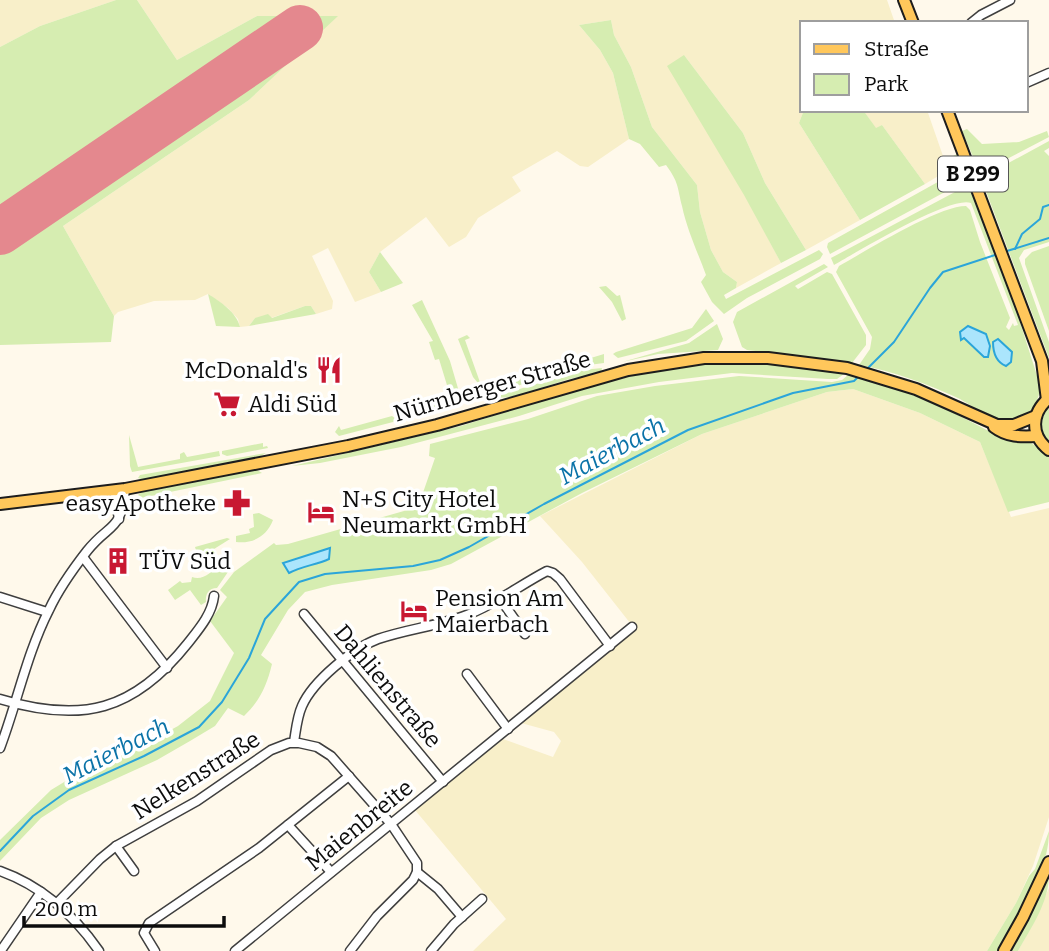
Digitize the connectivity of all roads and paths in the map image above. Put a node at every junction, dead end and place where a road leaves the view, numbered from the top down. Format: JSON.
{"nodes":[{"id":1,"x":904,"y":0,"type":"edge"},
{"id":2,"x":1010,"y":0,"type":"edge"},
{"id":3,"x":912,"y":21,"type":"edge"},
{"id":4,"x":974,"y":21,"type":"edge"},
{"id":5,"x":1049,"y":72,"type":"edge"},
{"id":6,"x":1028,"y":82,"type":"edge"},
{"id":7,"x":948,"y":112,"type":"edge"},
{"id":8,"x":1042,"y":361,"type":"junction"},
{"id":9,"x":1049,"y":371,"type":"edge"},
{"id":10,"x":1048,"y":399,"type":"edge"},
{"id":11,"x":1036,"y":416,"type":"junction"},
{"id":12,"x":989,"y":423,"type":"junction"},
{"id":13,"x":1037,"y":436,"type":"junction"},
{"id":14,"x":1049,"y":450,"type":"edge"},
{"id":15,"x":120,"y":489,"type":"junction"},
{"id":16,"x":0,"y":504,"type":"edge"},
{"id":17,"x":83,"y":557,"type":"junction"},
{"id":18,"x":214,"y":596,"type":"dead end"},
{"id":19,"x":0,"y":597,"type":"edge"},
{"id":20,"x":501,"y":600,"type":"junction"},
{"id":21,"x":47,"y":612,"type":"junction"},
{"id":22,"x":304,"y":614,"type":"dead end"},
{"id":23,"x":632,"y":627,"type":"dead end"},
{"id":24,"x":525,"y":634,"type":"dead end"},
{"id":25,"x":610,"y":646,"type":"junction"},
{"id":26,"x":343,"y":662,"type":"junction"},
{"id":27,"x":167,"y":668,"type":"junction"},
{"id":28,"x":467,"y":674,"type":"dead end"},
{"id":29,"x":0,"y":699,"type":"edge"},
{"id":30,"x":16,"y":704,"type":"junction"},
{"id":31,"x":508,"y":729,"type":"junction"},
{"id":32,"x":294,"y":743,"type":"junction"},
{"id":33,"x":0,"y":748,"type":"edge"},
{"id":34,"x":349,"y":776,"type":"junction"},
{"id":35,"x":443,"y":782,"type":"junction"},
{"id":36,"x":391,"y":824,"type":"junction"},
{"id":37,"x":288,"y":825,"type":"junction"},
{"id":38,"x":116,"y":846,"type":"junction"},
{"id":39,"x":1049,"y":862,"type":"edge"},
{"id":40,"x":0,"y":871,"type":"edge"},
{"id":41,"x":134,"y":871,"type":"dead end"},
{"id":42,"x":331,"y":872,"type":"junction"},
{"id":43,"x":417,"y":872,"type":"junction"},
{"id":44,"x":41,"y":892,"type":"junction"},
{"id":45,"x":482,"y":899,"type":"dead end"},
{"id":46,"x":57,"y":903,"type":"junction"},
{"id":47,"x":462,"y":917,"type":"junction"},
{"id":48,"x":2,"y":949,"type":"dead end"},
{"id":49,"x":99,"y":951,"type":"edge"},
{"id":50,"x":155,"y":951,"type":"edge"},
{"id":51,"x":235,"y":951,"type":"edge"},
{"id":52,"x":350,"y":951,"type":"edge"},
{"id":53,"x":430,"y":951,"type":"edge"},
{"id":54,"x":1004,"y":951,"type":"edge"}],
"edges":[{"from":1,"to":3,"type":"main road"},
{"from":2,"to":4,"type":"street"},
{"from":5,"to":6,"type":"street"},
{"from":7,"to":8,"type":"main road","number":"B 299"},
{"from":8,"to":9,"type":"main road","number":"B 299"},
{"from":8,"to":10,"type":"main road","number":"B 299"},
{"from":10,"to":11,"type":"main road"},
{"from":11,"to":12,"type":"main road","name":"Nürnberger Straße"},
{"from":11,"to":13,"type":"main road"},
{"from":12,"to":13,"type":"main road","name":"Nürnberger Straße"},
{"from":12,"to":15,"type":"main road","name":"Nürnberger Straße"},
{"from":13,"to":14,"type":"main road"},
{"from":15,"to":16,"type":"main road","name":"Nürnberger Straße"},
{"from":15,"to":17,"type":"street"},
{"from":17,"to":21,"type":"street"},
{"from":17,"to":27,"type":"street"},
{"from":18,"to":27,"type":"street"},
{"from":19,"to":21,"type":"street"},
{"from":20,"to":24,"type":"street"},
{"from":20,"to":25,"type":"street"},
{"from":20,"to":26,"type":"street"},
{"from":21,"to":30,"type":"street"},
{"from":22,"to":26,"type":"street","name":"Dahlienstraße"},
{"from":23,"to":25,"type":"street","name":"Maienbreite"},
{"from":25,"to":31,"type":"street","name":"Maienbreite"},
{"from":26,"to":32,"type":"street"},
{"from":26,"to":35,"type":"street","name":"Dahlienstraße"},
{"from":27,"to":30,"type":"street"},
{"from":28,"to":31,"type":"street"},
{"from":29,"to":30,"type":"street"},
{"from":30,"to":33,"type":"street"},
{"from":31,"to":35,"type":"street","name":"Maienbreite"},
{"from":32,"to":34,"type":"street","name":"Nelkenstraße"},
{"from":32,"to":38,"type":"street","name":"Nelkenstraße"},
{"from":34,"to":36,"type":"street","name":"Nelkenstraße"},
{"from":34,"to":37,"type":"street"},
{"from":35,"to":36,"type":"street","name":"Maienbreite"},
{"from":36,"to":42,"type":"street","name":"Maienbreite"},
{"from":36,"to":43,"type":"street","name":"Nelkenstraße"},
{"from":37,"to":42,"type":"street"},
{"from":37,"to":50,"type":"street"},
{"from":38,"to":41,"type":"street","name":"Nelkenstraße"},
{"from":38,"to":46,"type":"street","name":"Nelkenstraße"},
{"from":39,"to":54,"type":"main road"},
{"from":40,"to":44,"type":"street"},
{"from":42,"to":51,"type":"street","name":"Maienbreite"},
{"from":43,"to":47,"type":"street"},
{"from":43,"to":52,"type":"street"},
{"from":44,"to":46,"type":"street"},
{"from":44,"to":48,"type":"street"},
{"from":45,"to":47,"type":"street"},
{"from":46,"to":49,"type":"street"},
{"from":47,"to":53,"type":"street"}]}
